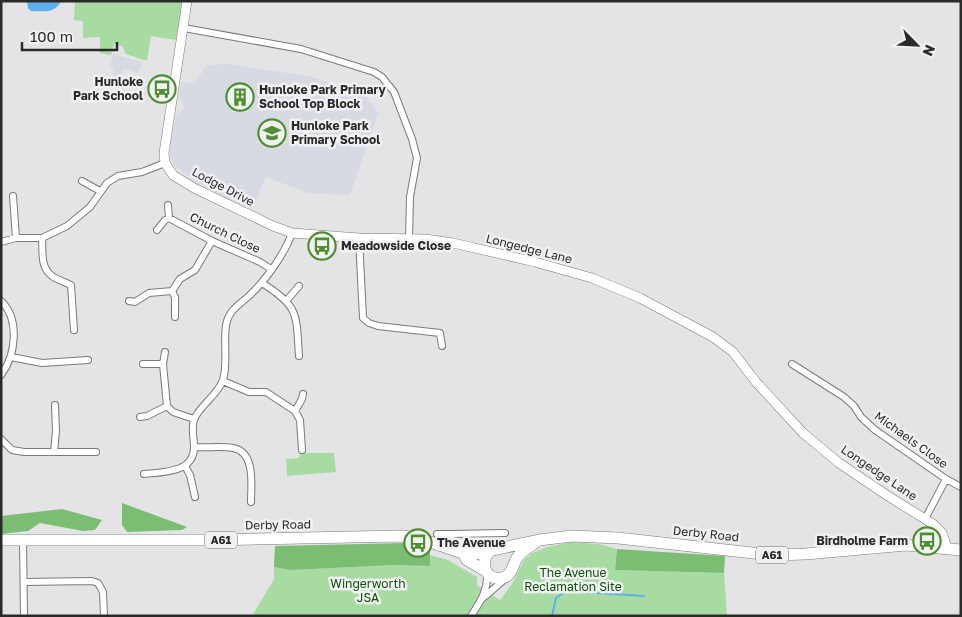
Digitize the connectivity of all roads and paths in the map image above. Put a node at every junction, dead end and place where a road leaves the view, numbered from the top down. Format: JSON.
{"nodes":[{"id":1,"x":187,"y":1,"type":"edge"},
{"id":2,"x":184,"y":28,"type":"junction"},
{"id":3,"x":165,"y":163,"type":"junction"},
{"id":4,"x":82,"y":181,"type":"dead end"},
{"id":5,"x":100,"y":191,"type":"junction"},
{"id":6,"x":13,"y":196,"type":"dead end"},
{"id":7,"x":168,"y":205,"type":"dead end"},
{"id":8,"x":169,"y":218,"type":"junction"},
{"id":9,"x":158,"y":230,"type":"dead end"},
{"id":10,"x":292,"y":232,"type":"junction"},
{"id":11,"x":16,"y":238,"type":"junction"},
{"id":12,"x":42,"y":238,"type":"junction"},
{"id":13,"x":359,"y":238,"type":"junction"},
{"id":14,"x":409,"y":238,"type":"junction"},
{"id":15,"x":212,"y":241,"type":"junction"},
{"id":16,"x":1,"y":242,"type":"edge"},
{"id":17,"x":271,"y":269,"type":"junction"},
{"id":18,"x":262,"y":283,"type":"junction"},
{"id":19,"x":299,"y":286,"type":"dead end"},
{"id":20,"x":172,"y":291,"type":"junction"},
{"id":21,"x":287,"y":300,"type":"junction"},
{"id":22,"x":1,"y":301,"type":"edge"},
{"id":23,"x":129,"y":301,"type":"dead end"},
{"id":24,"x":175,"y":316,"type":"dead end"},
{"id":25,"x":74,"y":330,"type":"dead end"},
{"id":26,"x":442,"y":346,"type":"dead end"},
{"id":27,"x":165,"y":352,"type":"dead end"},
{"id":28,"x":299,"y":356,"type":"dead end"},
{"id":29,"x":11,"y":357,"type":"junction"},
{"id":30,"x":88,"y":360,"type":"dead end"},
{"id":31,"x":143,"y":364,"type":"dead end"},
{"id":32,"x":163,"y":364,"type":"junction"},
{"id":33,"x":792,"y":364,"type":"dead end"},
{"id":34,"x":1,"y":375,"type":"edge"},
{"id":35,"x":223,"y":380,"type":"junction"},
{"id":36,"x":303,"y":394,"type":"dead end"},
{"id":37,"x":55,"y":405,"type":"dead end"},
{"id":38,"x":167,"y":406,"type":"junction"},
{"id":39,"x":295,"y":411,"type":"junction"},
{"id":40,"x":140,"y":418,"type":"dead end"},
{"id":41,"x":194,"y":420,"type":"junction"},
{"id":42,"x":1,"y":439,"type":"edge"},
{"id":43,"x":194,"y":447,"type":"junction"},
{"id":44,"x":302,"y":450,"type":"dead end"},
{"id":45,"x":54,"y":452,"type":"junction"},
{"id":46,"x":96,"y":452,"type":"dead end"},
{"id":47,"x":185,"y":466,"type":"junction"},
{"id":48,"x":144,"y":474,"type":"dead end"},
{"id":49,"x":946,"y":479,"type":"junction"},
{"id":50,"x":960,"y":487,"type":"edge"},
{"id":51,"x":196,"y":497,"type":"dead end"},
{"id":52,"x":251,"y":502,"type":"dead end"},
{"id":53,"x":925,"y":519,"type":"junction"},
{"id":54,"x":505,"y":533,"type":"dead end"},
{"id":55,"x":437,"y":534,"type":"dead end"},
{"id":56,"x":452,"y":534,"type":"junction"},
{"id":57,"x":1,"y":540,"type":"edge"},
{"id":58,"x":23,"y":540,"type":"junction"},
{"id":59,"x":539,"y":540,"type":"junction"},
{"id":60,"x":947,"y":548,"type":"junction"},
{"id":61,"x":449,"y":549,"type":"junction"},
{"id":62,"x":495,"y":550,"type":"junction"},
{"id":63,"x":961,"y":550,"type":"edge"},
{"id":64,"x":462,"y":553,"type":"junction"},
{"id":65,"x":510,"y":571,"type":"junction"},
{"id":66,"x":487,"y":572,"type":"junction"},
{"id":67,"x":24,"y":582,"type":"junction"},
{"id":68,"x":483,"y":598,"type":"junction"},
{"id":69,"x":24,"y":616,"type":"edge"},
{"id":70,"x":104,"y":616,"type":"edge"},
{"id":71,"x":472,"y":616,"type":"edge"}],
"edges":[{"from":1,"to":2,"type":"street"},
{"from":2,"to":3,"type":"street"},
{"from":2,"to":14,"type":"street"},
{"from":3,"to":5,"type":"street"},
{"from":3,"to":10,"type":"street","name":"Lodge Drive"},
{"from":4,"to":5,"type":"street"},
{"from":5,"to":12,"type":"street"},
{"from":6,"to":11,"type":"street"},
{"from":7,"to":8,"type":"street","name":"Church Close"},
{"from":8,"to":9,"type":"street","name":"Church Close"},
{"from":8,"to":15,"type":"street","name":"Church Close"},
{"from":10,"to":13,"type":"street","name":"Lodge Drive"},
{"from":10,"to":17,"type":"street"},
{"from":11,"to":12,"type":"street"},
{"from":11,"to":16,"type":"street"},
{"from":12,"to":25,"type":"street"},
{"from":13,"to":14,"type":"street","name":"Lodge Drive"},
{"from":13,"to":26,"type":"street"},
{"from":14,"to":53,"type":"street","name":"Longedge Lane"},
{"from":15,"to":17,"type":"street","name":"Church Close"},
{"from":15,"to":20,"type":"street"},
{"from":17,"to":18,"type":"street"},
{"from":18,"to":21,"type":"street"},
{"from":18,"to":35,"type":"street"},
{"from":19,"to":21,"type":"street"},
{"from":20,"to":23,"type":"street"},
{"from":20,"to":24,"type":"street"},
{"from":21,"to":28,"type":"street"},
{"from":22,"to":29,"type":"street"},
{"from":27,"to":32,"type":"street"},
{"from":29,"to":30,"type":"street"},
{"from":29,"to":34,"type":"street"},
{"from":31,"to":32,"type":"street"},
{"from":32,"to":38,"type":"street"},
{"from":33,"to":49,"type":"street","name":"Michaels Close"},
{"from":35,"to":39,"type":"street"},
{"from":35,"to":41,"type":"street"},
{"from":36,"to":39,"type":"street"},
{"from":37,"to":45,"type":"street"},
{"from":38,"to":40,"type":"street"},
{"from":38,"to":41,"type":"street"},
{"from":39,"to":44,"type":"street"},
{"from":41,"to":43,"type":"street"},
{"from":42,"to":45,"type":"street"},
{"from":43,"to":47,"type":"street"},
{"from":43,"to":52,"type":"street"},
{"from":45,"to":46,"type":"street"},
{"from":47,"to":48,"type":"street"},
{"from":47,"to":51,"type":"street"},
{"from":49,"to":50,"type":"street","name":"Michaels Close"},
{"from":49,"to":53,"type":"street","name":"Michaels Close"},
{"from":53,"to":60,"type":"street","name":"Longedge Lane"},
{"from":54,"to":56,"type":"street"},
{"from":55,"to":56,"type":"street"},
{"from":56,"to":61,"type":"street"},
{"from":57,"to":58,"type":"highway","name":"Derby Road","number":"A61"},
{"from":58,"to":61,"type":"highway","name":"Derby Road","number":"A61"},
{"from":58,"to":67,"type":"street"},
{"from":59,"to":60,"type":"highway","name":"Derby Road","number":"A61"},
{"from":59,"to":62,"type":"highway","name":"Derby Road","number":"A61"},
{"from":59,"to":65,"type":"highway"},
{"from":60,"to":63,"type":"highway","name":"Derby Road","number":"A61"},
{"from":61,"to":64,"type":"highway","name":"Derby Road","number":"A61"},
{"from":62,"to":64,"type":"highway","name":"Derby Road","number":"A61"},
{"from":62,"to":65,"type":"highway"},
{"from":62,"to":66,"type":"highway"},
{"from":64,"to":66,"type":"highway","name":"Derby Road","number":"A61"},
{"from":65,"to":66,"type":"highway"},
{"from":65,"to":68,"type":"street"},
{"from":66,"to":68,"type":"street"},
{"from":67,"to":69,"type":"street"},
{"from":67,"to":70,"type":"street"},
{"from":68,"to":71,"type":"street"}]}
